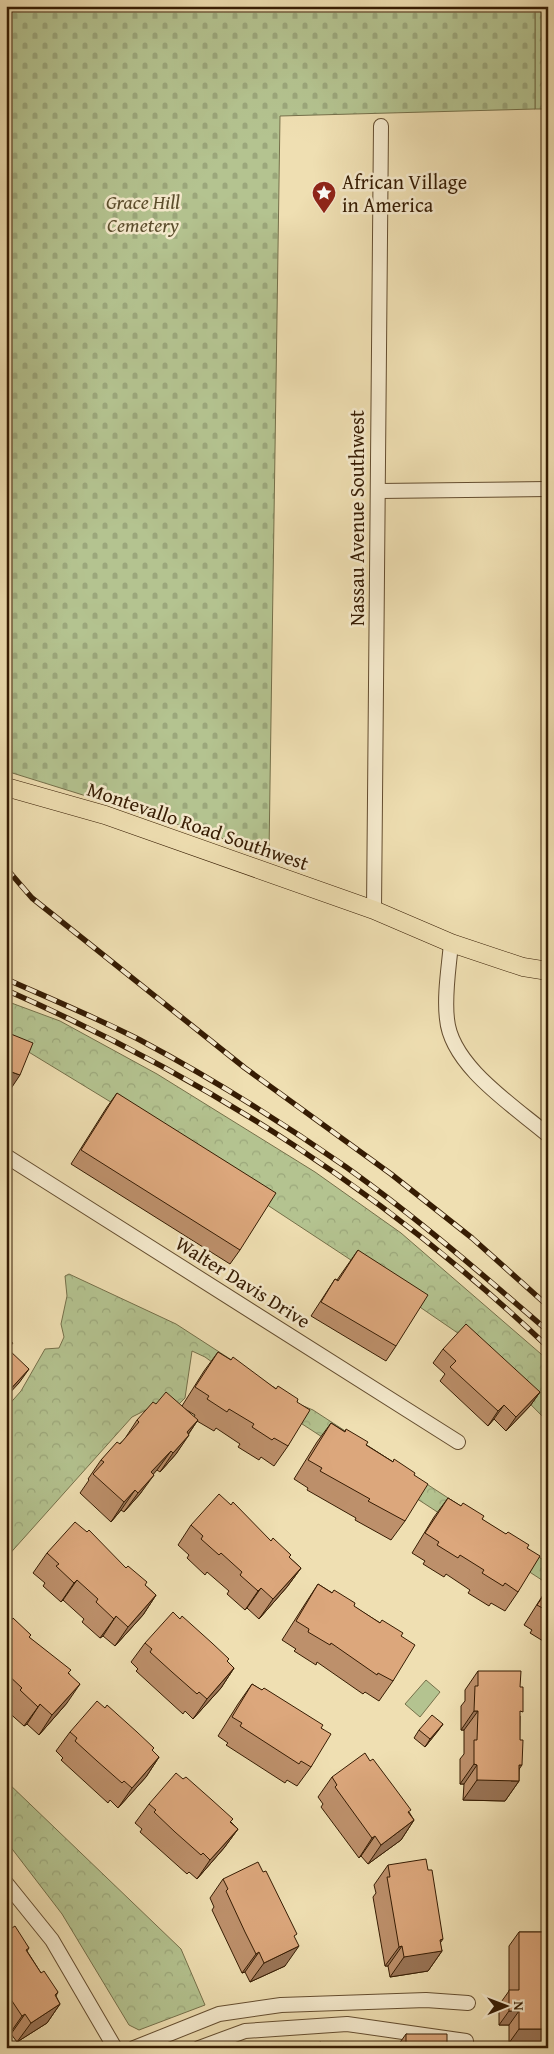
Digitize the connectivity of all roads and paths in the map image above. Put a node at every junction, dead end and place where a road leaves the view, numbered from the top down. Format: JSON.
{"nodes":[{"id":1,"x":380,"y":126,"type":"dead end"},
{"id":2,"x":548,"y":490,"type":"edge"},
{"id":3,"x":379,"y":491,"type":"junction"},
{"id":4,"x":6,"y":787,"type":"edge"},
{"id":5,"x":374,"y":910,"type":"junction"},
{"id":6,"x":450,"y":943,"type":"junction"},
{"id":7,"x":548,"y":971,"type":"edge"},
{"id":8,"x":548,"y":1135,"type":"edge"},
{"id":9,"x":6,"y":1156,"type":"edge"},
{"id":10,"x":458,"y":1442,"type":"dead end"},
{"id":11,"x":6,"y":1883,"type":"edge"},
{"id":12,"x":468,"y":2003,"type":"dead end"},
{"id":13,"x":466,"y":2041,"type":"dead end"},
{"id":14,"x":115,"y":2048,"type":"edge"},
{"id":15,"x":134,"y":2048,"type":"edge"},
{"id":16,"x":199,"y":2048,"type":"edge"}],
"edges":[{"from":1,"to":3,"type":"street","name":"Nassau Avenue Southwest"},
{"from":2,"to":3,"type":"street"},
{"from":3,"to":5,"type":"street","name":"Nassau Avenue Southwest"},
{"from":4,"to":5,"type":"main road","name":"Montevallo Road Southwest"},
{"from":5,"to":6,"type":"main road","name":"Montevallo Road Southwest"},
{"from":6,"to":7,"type":"main road","name":"Montevallo Road Southwest"},
{"from":6,"to":8,"type":"street"},
{"from":9,"to":10,"type":"street","name":"Walter Davis Drive"},
{"from":11,"to":14,"type":"street"},
{"from":12,"to":15,"type":"street"},
{"from":13,"to":16,"type":"street"}]}
